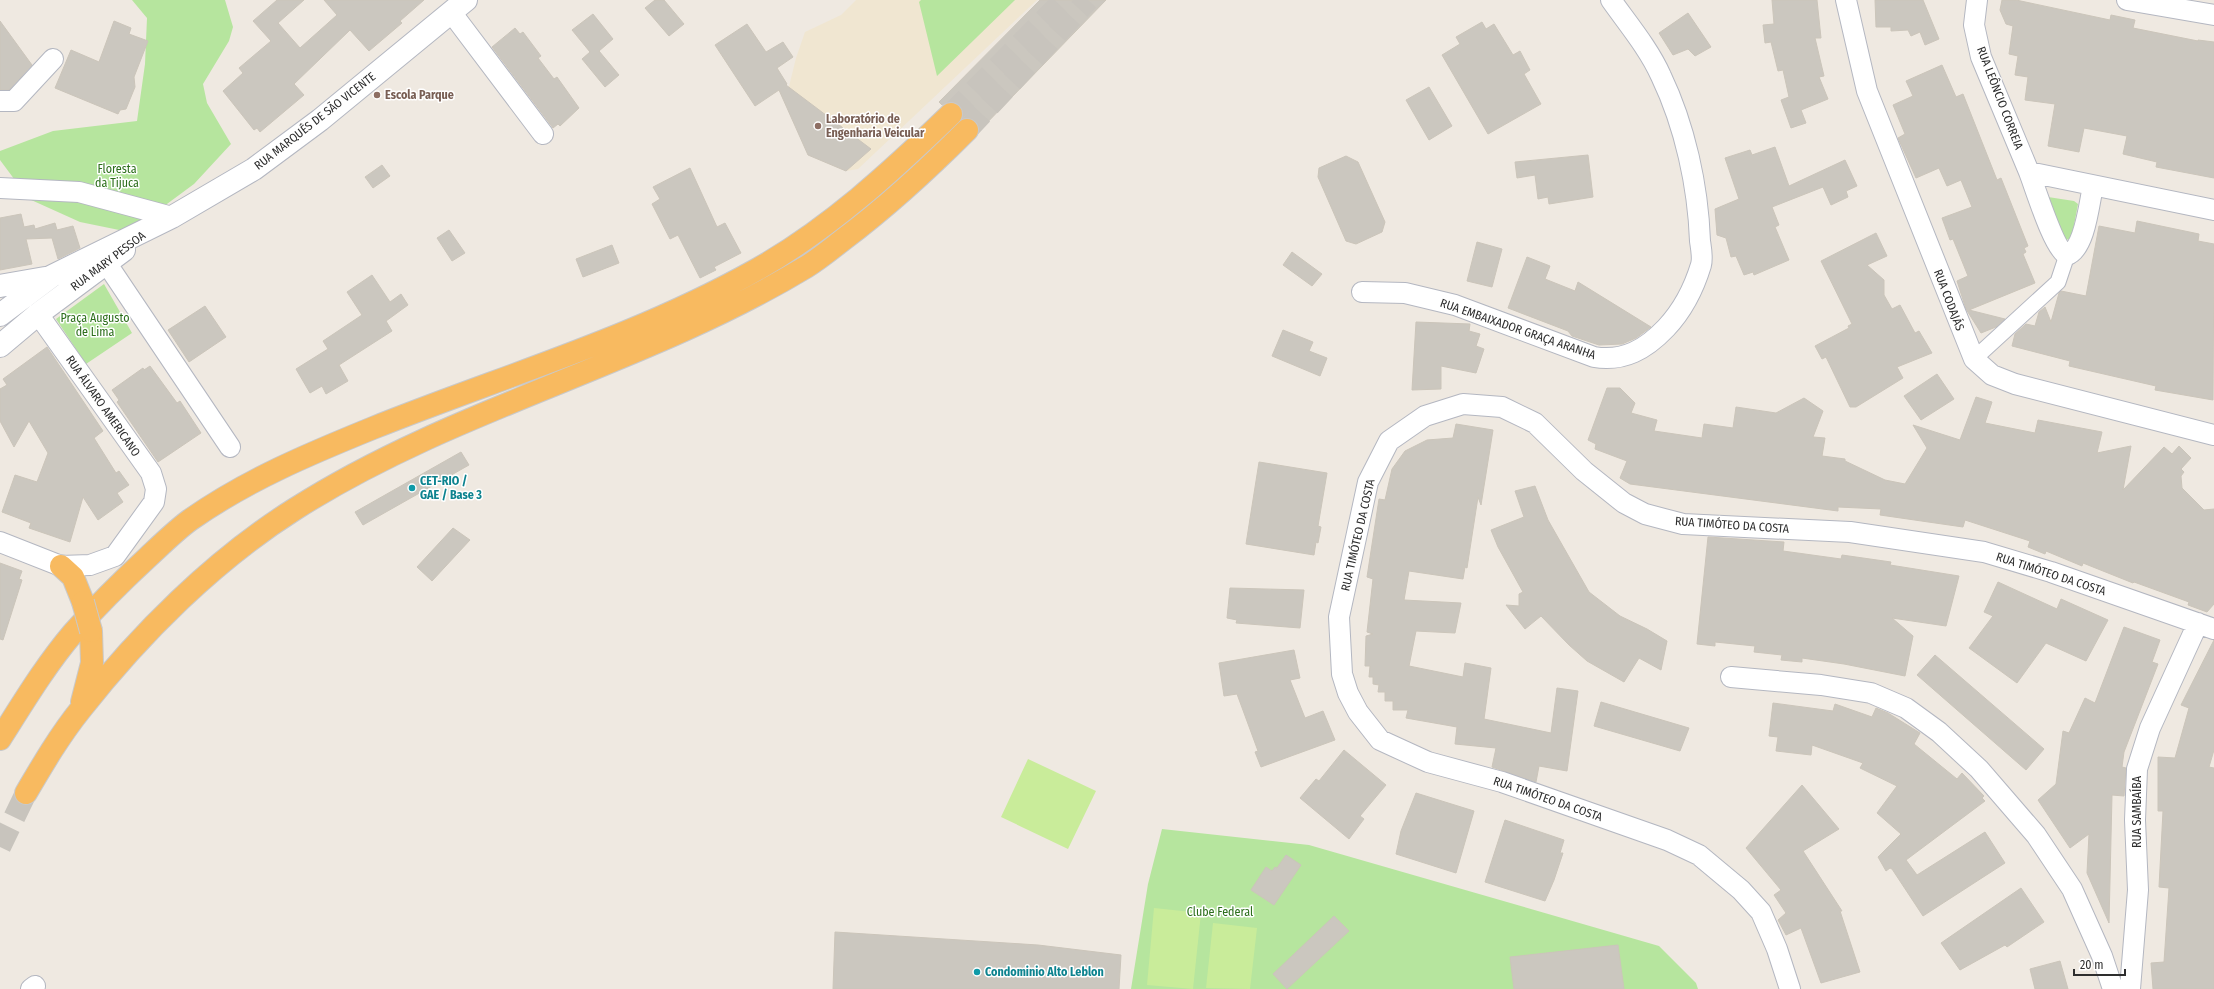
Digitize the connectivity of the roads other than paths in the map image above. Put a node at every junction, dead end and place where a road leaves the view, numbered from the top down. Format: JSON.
{"nodes":[{"id":1,"x":1611,"y":0,"type":"edge"},
{"id":2,"x":1846,"y":0,"type":"edge"},
{"id":3,"x":1978,"y":0,"type":"edge"},
{"id":4,"x":2127,"y":0,"type":"edge"},
{"id":5,"x":459,"y":6,"type":"edge"},
{"id":6,"x":2214,"y":15,"type":"edge"},
{"id":7,"x":53,"y":59,"type":"dead end"},
{"id":8,"x":0,"y":101,"type":"edge"},
{"id":9,"x":952,"y":114,"type":"tunnel mouth"},
{"id":10,"x":967,"y":130,"type":"tunnel mouth"},
{"id":11,"x":543,"y":134,"type":"dead end"},
{"id":12,"x":2029,"y":172,"type":"junction"},
{"id":13,"x":2093,"y":186,"type":"junction"},
{"id":14,"x":0,"y":188,"type":"edge"},
{"id":15,"x":2214,"y":210,"type":"edge"},
{"id":16,"x":172,"y":217,"type":"junction"},
{"id":17,"x":153,"y":227,"type":"junction"},
{"id":18,"x":2067,"y":256,"type":"junction"},
{"id":19,"x":107,"y":264,"type":"junction"},
{"id":20,"x":52,"y":276,"type":"junction"},
{"id":21,"x":0,"y":286,"type":"edge"},
{"id":22,"x":1362,"y":292,"type":"dead end"},
{"id":23,"x":38,"y":314,"type":"junction"},
{"id":24,"x":0,"y":315,"type":"edge"},
{"id":25,"x":0,"y":346,"type":"edge"},
{"id":26,"x":1974,"y":359,"type":"junction"},
{"id":27,"x":2214,"y":435,"type":"edge"},
{"id":28,"x":230,"y":447,"type":"dead end"},
{"id":29,"x":0,"y":542,"type":"edge"},
{"id":30,"x":62,"y":566,"type":"junction"},
{"id":31,"x":2206,"y":626,"type":"edge"},
{"id":32,"x":1731,"y":677,"type":"dead end"},
{"id":33,"x":79,"y":711,"type":"junction"},
{"id":34,"x":0,"y":739,"type":"edge"},
{"id":35,"x":26,"y":793,"type":"tunnel mouth"},
{"id":36,"x":1790,"y":989,"type":"edge"},
{"id":37,"x":2113,"y":989,"type":"edge"},
{"id":38,"x":2130,"y":989,"type":"edge"}],
"edges":[{"from":1,"to":22,"type":"street","name":"RUA EMBAIXADOR GRAÇA ARANHA"},
{"from":2,"to":26,"type":"street","name":"RUA CODAJÁS"},
{"from":3,"to":12,"type":"street","name":"RUA LEÔNCIO CORREIA"},
{"from":4,"to":6,"type":"street"},
{"from":5,"to":11,"type":"street"},
{"from":5,"to":16,"type":"street","name":"RUA MARQUÊS DE SÃO VICENTE"},
{"from":7,"to":8,"type":"street"},
{"from":9,"to":34,"type":"highway"},
{"from":10,"to":33,"type":"highway"},
{"from":12,"to":13,"type":"street"},
{"from":12,"to":18,"type":"street","name":"RUA LEÔNCIO CORREIA"},
{"from":13,"to":15,"type":"street"},
{"from":13,"to":18,"type":"street"},
{"from":14,"to":16,"type":"street"},
{"from":16,"to":17,"type":"street","name":"RUA MARQUÊS DE SÃO VICENTE"},
{"from":17,"to":19,"type":"street","name":"RUA MARY PESSOA"},
{"from":17,"to":20,"type":"street","name":"RUA MARY PESSOA"},
{"from":18,"to":26,"type":"street"},
{"from":19,"to":23,"type":"street","name":"RUA MARY PESSOA"},
{"from":19,"to":28,"type":"street"},
{"from":20,"to":21,"type":"street"},
{"from":20,"to":24,"type":"street","name":"RUA MARY PESSOA"},
{"from":23,"to":25,"type":"street","name":"RUA MARY PESSOA"},
{"from":23,"to":30,"type":"street","name":"RUA ÁLVARO AMERICANO"},
{"from":26,"to":27,"type":"street","name":"RUA CODAJÁS"},
{"from":29,"to":30,"type":"street"},
{"from":30,"to":33,"type":"highway","bridge":true},
{"from":31,"to":36,"type":"street","name":"RUA TIMÓTEO DA COSTA"},
{"from":31,"to":38,"type":"street","name":"RUA SAMBAÍBA"},
{"from":32,"to":37,"type":"street"},
{"from":33,"to":35,"type":"highway"}]}
